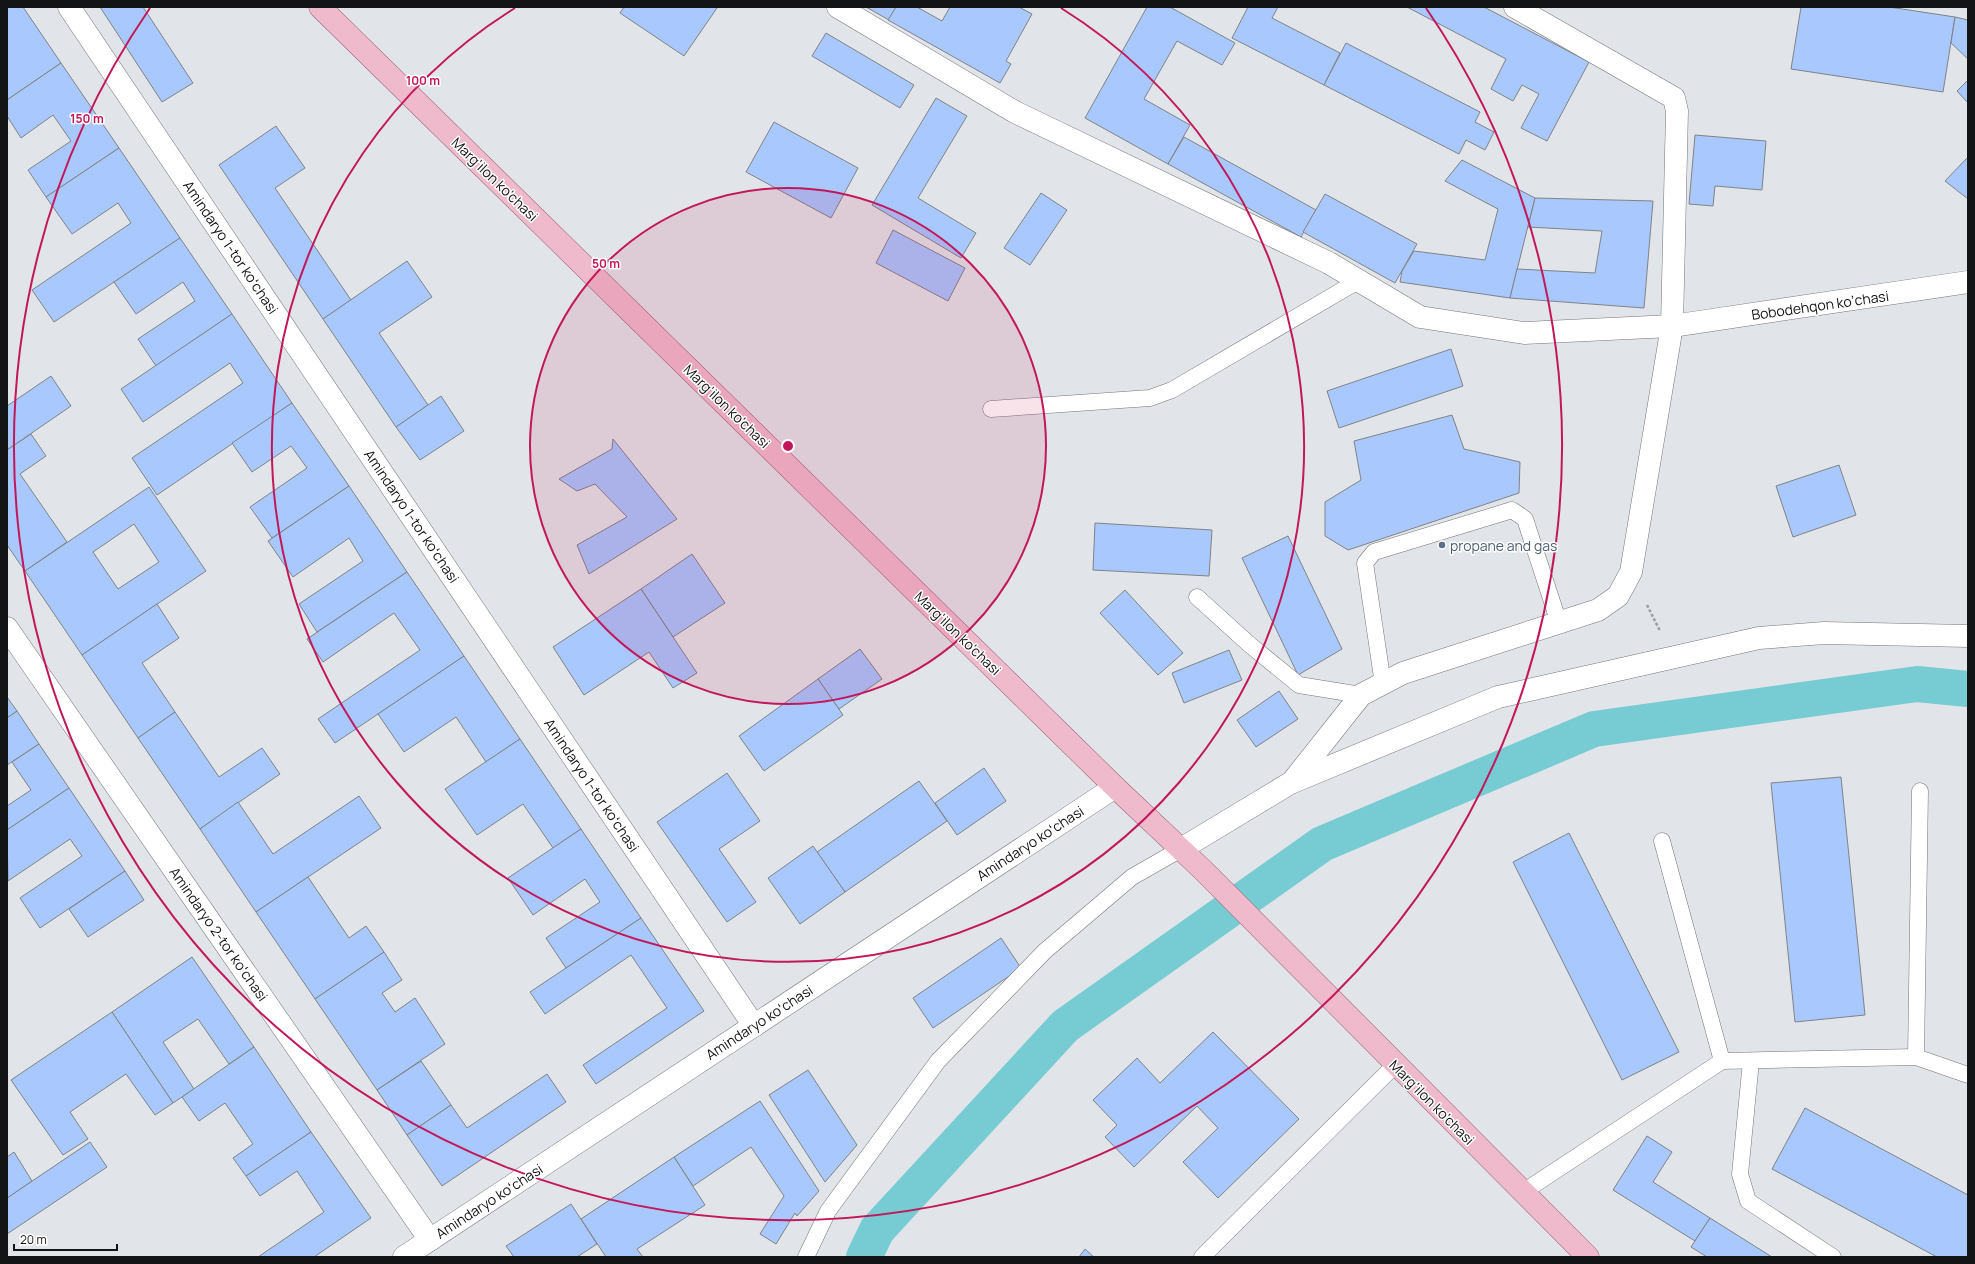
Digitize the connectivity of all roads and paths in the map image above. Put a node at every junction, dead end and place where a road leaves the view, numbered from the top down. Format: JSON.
{"nodes":[{"id":1,"x":69,"y":7,"type":"edge"},
{"id":2,"x":320,"y":7,"type":"edge"},
{"id":3,"x":838,"y":7,"type":"edge"},
{"id":4,"x":1515,"y":7,"type":"edge"},
{"id":5,"x":1358,"y":281,"type":"junction"},
{"id":6,"x":1968,"y":282,"type":"edge"},
{"id":7,"x":1672,"y":326,"type":"junction"},
{"id":8,"x":991,"y":409,"type":"dead end"},
{"id":9,"x":1631,"y":572,"type":"junction"},
{"id":10,"x":1197,"y":597,"type":"dead end"},
{"id":11,"x":1558,"y":623,"type":"junction"},
{"id":12,"x":7,"y":628,"type":"edge"},
{"id":13,"x":1968,"y":636,"type":"edge"},
{"id":14,"x":1674,"y":657,"type":"junction"},
{"id":15,"x":1383,"y":684,"type":"junction"},
{"id":16,"x":1360,"y":695,"type":"junction"},
{"id":17,"x":1292,"y":782,"type":"junction"},
{"id":18,"x":1115,"y":787,"type":"junction"},
{"id":19,"x":1920,"y":791,"type":"dead end"},
{"id":20,"x":1662,"y":841,"type":"dead end"},
{"id":21,"x":1181,"y":849,"type":"junction"},
{"id":22,"x":754,"y":1026,"type":"junction"},
{"id":23,"x":1916,"y":1057,"type":"junction"},
{"id":24,"x":1722,"y":1061,"type":"junction"},
{"id":25,"x":1751,"y":1061,"type":"junction"},
{"id":26,"x":1396,"y":1065,"type":"junction"},
{"id":27,"x":1968,"y":1075,"type":"edge"},
{"id":28,"x":1523,"y":1192,"type":"junction"},
{"id":29,"x":430,"y":1240,"type":"junction"},
{"id":30,"x":404,"y":1257,"type":"edge"},
{"id":31,"x":806,"y":1257,"type":"edge"},
{"id":32,"x":1202,"y":1257,"type":"edge"},
{"id":33,"x":1588,"y":1257,"type":"edge"},
{"id":34,"x":1833,"y":1257,"type":"edge"}],
"edges":[{"from":1,"to":22,"type":"street","name":"Amindaryo 1-tor koʻchasi"},
{"from":2,"to":18,"type":"main road","name":"Marg'ilon ko'chasi"},
{"from":3,"to":5,"type":"street","name":"Bobodehqon koʼchasi"},
{"from":4,"to":7,"type":"street"},
{"from":5,"to":7,"type":"street","name":"Bobodehqon koʼchasi"},
{"from":5,"to":8,"type":"lane"},
{"from":6,"to":7,"type":"street","name":"Bobodehqon koʼchasi"},
{"from":7,"to":9,"type":"street"},
{"from":9,"to":11,"type":"street"},
{"from":9,"to":14,"type":"path"},
{"from":10,"to":16,"type":"lane"},
{"from":11,"to":15,"type":"street"},
{"from":11,"to":15,"type":"lane"},
{"from":12,"to":29,"type":"street","name":"Amindaryo 2-tor koʻchasi"},
{"from":13,"to":14,"type":"street"},
{"from":14,"to":17,"type":"street"},
{"from":15,"to":16,"type":"street"},
{"from":16,"to":17,"type":"street"},
{"from":17,"to":21,"type":"street"},
{"from":18,"to":21,"type":"main road","name":"Marg'ilon ko'chasi"},
{"from":18,"to":22,"type":"street","name":"Amindaryo koʻchasi"},
{"from":19,"to":23,"type":"lane"},
{"from":20,"to":24,"type":"lane"},
{"from":21,"to":26,"type":"main road","name":"Marg'ilon ko'chasi"},
{"from":21,"to":31,"type":"lane"},
{"from":22,"to":29,"type":"street","name":"Amindaryo koʻchasi"},
{"from":23,"to":25,"type":"lane"},
{"from":23,"to":27,"type":"lane"},
{"from":24,"to":25,"type":"lane"},
{"from":24,"to":28,"type":"lane"},
{"from":25,"to":34,"type":"lane"},
{"from":26,"to":28,"type":"main road","name":"Marg'ilon ko'chasi"},
{"from":26,"to":32,"type":"lane"},
{"from":28,"to":33,"type":"main road","name":"Marg'ilon ko'chasi"},
{"from":29,"to":30,"type":"street","name":"Amindaryo koʻchasi"}]}
